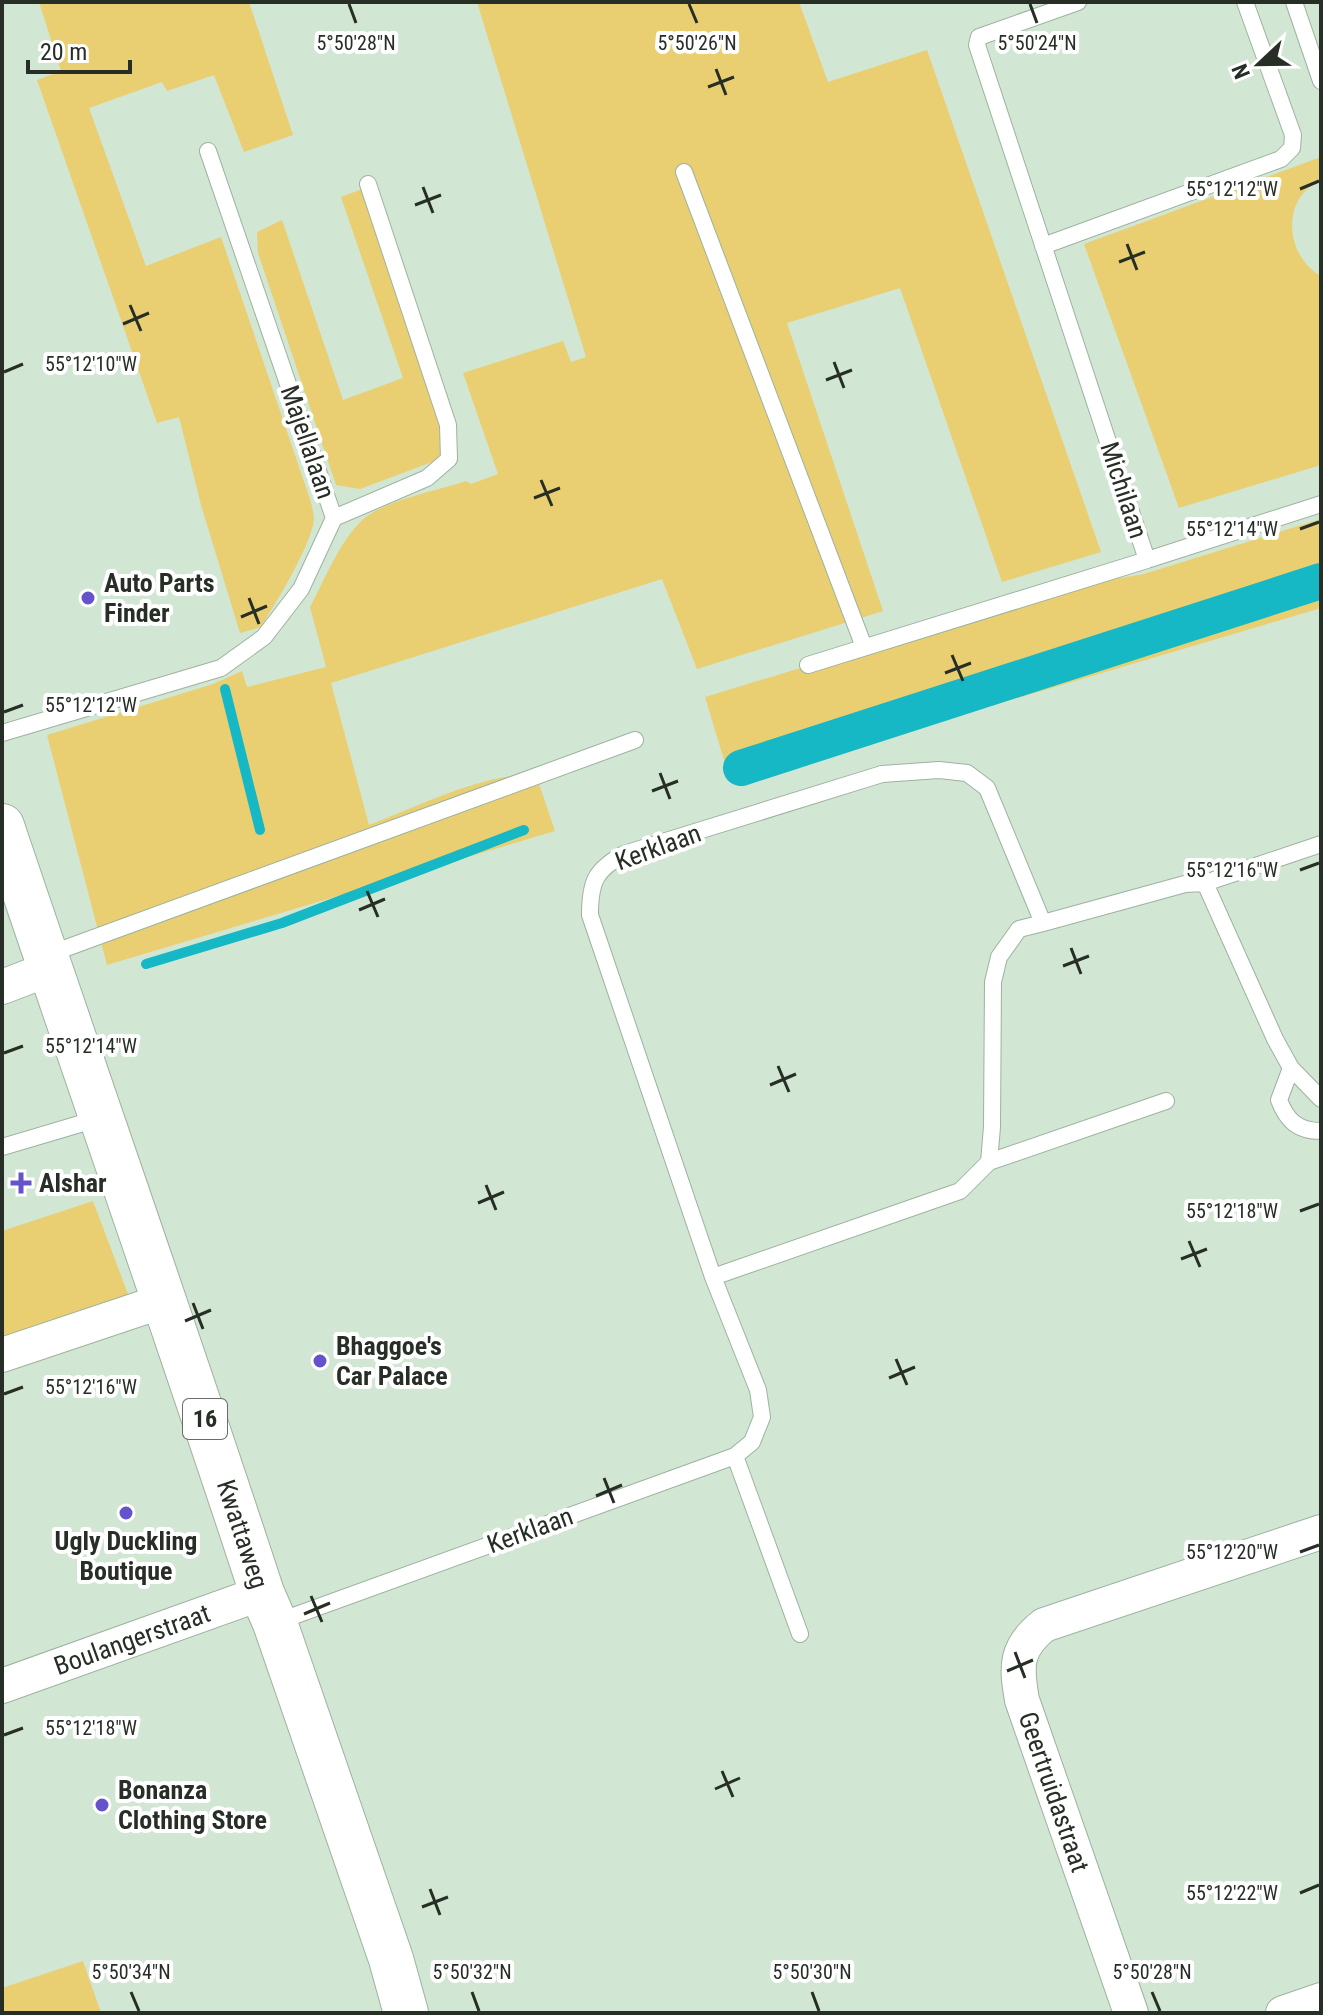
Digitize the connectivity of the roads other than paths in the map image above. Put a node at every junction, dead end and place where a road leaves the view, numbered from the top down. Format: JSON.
{"nodes":[{"id":1,"x":1078,"y":2,"type":"edge"},
{"id":2,"x":1245,"y":2,"type":"edge"},
{"id":3,"x":1294,"y":2,"type":"edge"},
{"id":4,"x":1321,"y":81,"type":"edge"},
{"id":5,"x":208,"y":151,"type":"dead end"},
{"id":6,"x":684,"y":172,"type":"dead end"},
{"id":7,"x":368,"y":184,"type":"dead end"},
{"id":8,"x":1043,"y":246,"type":"junction"},
{"id":9,"x":1321,"y":504,"type":"edge"},
{"id":10,"x":334,"y":518,"type":"junction"},
{"id":11,"x":1147,"y":560,"type":"junction"},
{"id":12,"x":864,"y":647,"type":"junction"},
{"id":13,"x":808,"y":665,"type":"dead end"},
{"id":14,"x":2,"y":733,"type":"edge"},
{"id":15,"x":635,"y":740,"type":"dead end"},
{"id":16,"x":2,"y":826,"type":"edge"},
{"id":17,"x":1321,"y":844,"type":"edge"},
{"id":18,"x":10,"y":876,"type":"edge"},
{"id":19,"x":1205,"y":883,"type":"junction"},
{"id":20,"x":1043,"y":923,"type":"junction"},
{"id":21,"x":47,"y":962,"type":"junction"},
{"id":22,"x":2,"y":987,"type":"edge"},
{"id":23,"x":1291,"y":1068,"type":"junction"},
{"id":24,"x":1321,"y":1099,"type":"edge"},
{"id":25,"x":1166,"y":1101,"type":"dead end"},
{"id":26,"x":101,"y":1117,"type":"junction"},
{"id":27,"x":1321,"y":1131,"type":"edge"},
{"id":28,"x":2,"y":1147,"type":"edge"},
{"id":29,"x":989,"y":1162,"type":"junction"},
{"id":30,"x":713,"y":1277,"type":"junction"},
{"id":31,"x":166,"y":1300,"type":"junction"},
{"id":32,"x":2,"y":1355,"type":"edge"},
{"id":33,"x":735,"y":1456,"type":"junction"},
{"id":34,"x":1321,"y":1532,"type":"edge"},
{"id":35,"x":269,"y":1608,"type":"junction"},
{"id":36,"x":800,"y":1634,"type":"dead end"},
{"id":37,"x":2,"y":1686,"type":"edge"},
{"id":38,"x":1321,"y":2000,"type":"edge"},
{"id":39,"x":406,"y":2013,"type":"edge"},
{"id":40,"x":1131,"y":2013,"type":"edge"},
{"id":41,"x":1283,"y":2013,"type":"edge"}],
"edges":[{"from":1,"to":8,"type":"lane","name":"Michilaan"},
{"from":2,"to":8,"type":"lane"},
{"from":3,"to":4,"type":"lane"},
{"from":5,"to":10,"type":"lane","name":"Majellalaan"},
{"from":6,"to":12,"type":"lane"},
{"from":7,"to":10,"type":"lane"},
{"from":8,"to":11,"type":"lane","name":"Michilaan"},
{"from":9,"to":11,"type":"lane","name":"Michilaan"},
{"from":10,"to":14,"type":"lane","name":"Majellalaan"},
{"from":11,"to":12,"type":"lane"},
{"from":12,"to":13,"type":"lane"},
{"from":15,"to":21,"type":"lane"},
{"from":16,"to":18,"type":"main road","name":"Kwattaweg","number":"16"},
{"from":17,"to":19,"type":"lane"},
{"from":18,"to":21,"type":"main road","name":"Kwattaweg","number":"16"},
{"from":19,"to":20,"type":"lane"},
{"from":19,"to":23,"type":"lane"},
{"from":20,"to":29,"type":"lane"},
{"from":20,"to":30,"type":"lane","name":"Kerklaan"},
{"from":21,"to":22,"type":"street"},
{"from":21,"to":26,"type":"main road","name":"Kwattaweg","number":"16"},
{"from":23,"to":24,"type":"lane"},
{"from":23,"to":27,"type":"lane"},
{"from":25,"to":29,"type":"lane"},
{"from":26,"to":28,"type":"lane"},
{"from":26,"to":31,"type":"main road","name":"Kwattaweg","number":"16"},
{"from":29,"to":30,"type":"lane"},
{"from":30,"to":33,"type":"lane","name":"Kerklaan"},
{"from":31,"to":32,"type":"street"},
{"from":31,"to":35,"type":"main road","name":"Kwattaweg","number":"16"},
{"from":33,"to":35,"type":"lane","name":"Kerklaan"},
{"from":33,"to":36,"type":"lane"},
{"from":34,"to":40,"type":"street","name":"Geertruidastraat"},
{"from":35,"to":37,"type":"street","name":"Boulangerstraat"},
{"from":35,"to":39,"type":"main road","name":"Kwattaweg","number":"16"},
{"from":38,"to":41,"type":"street"}]}
